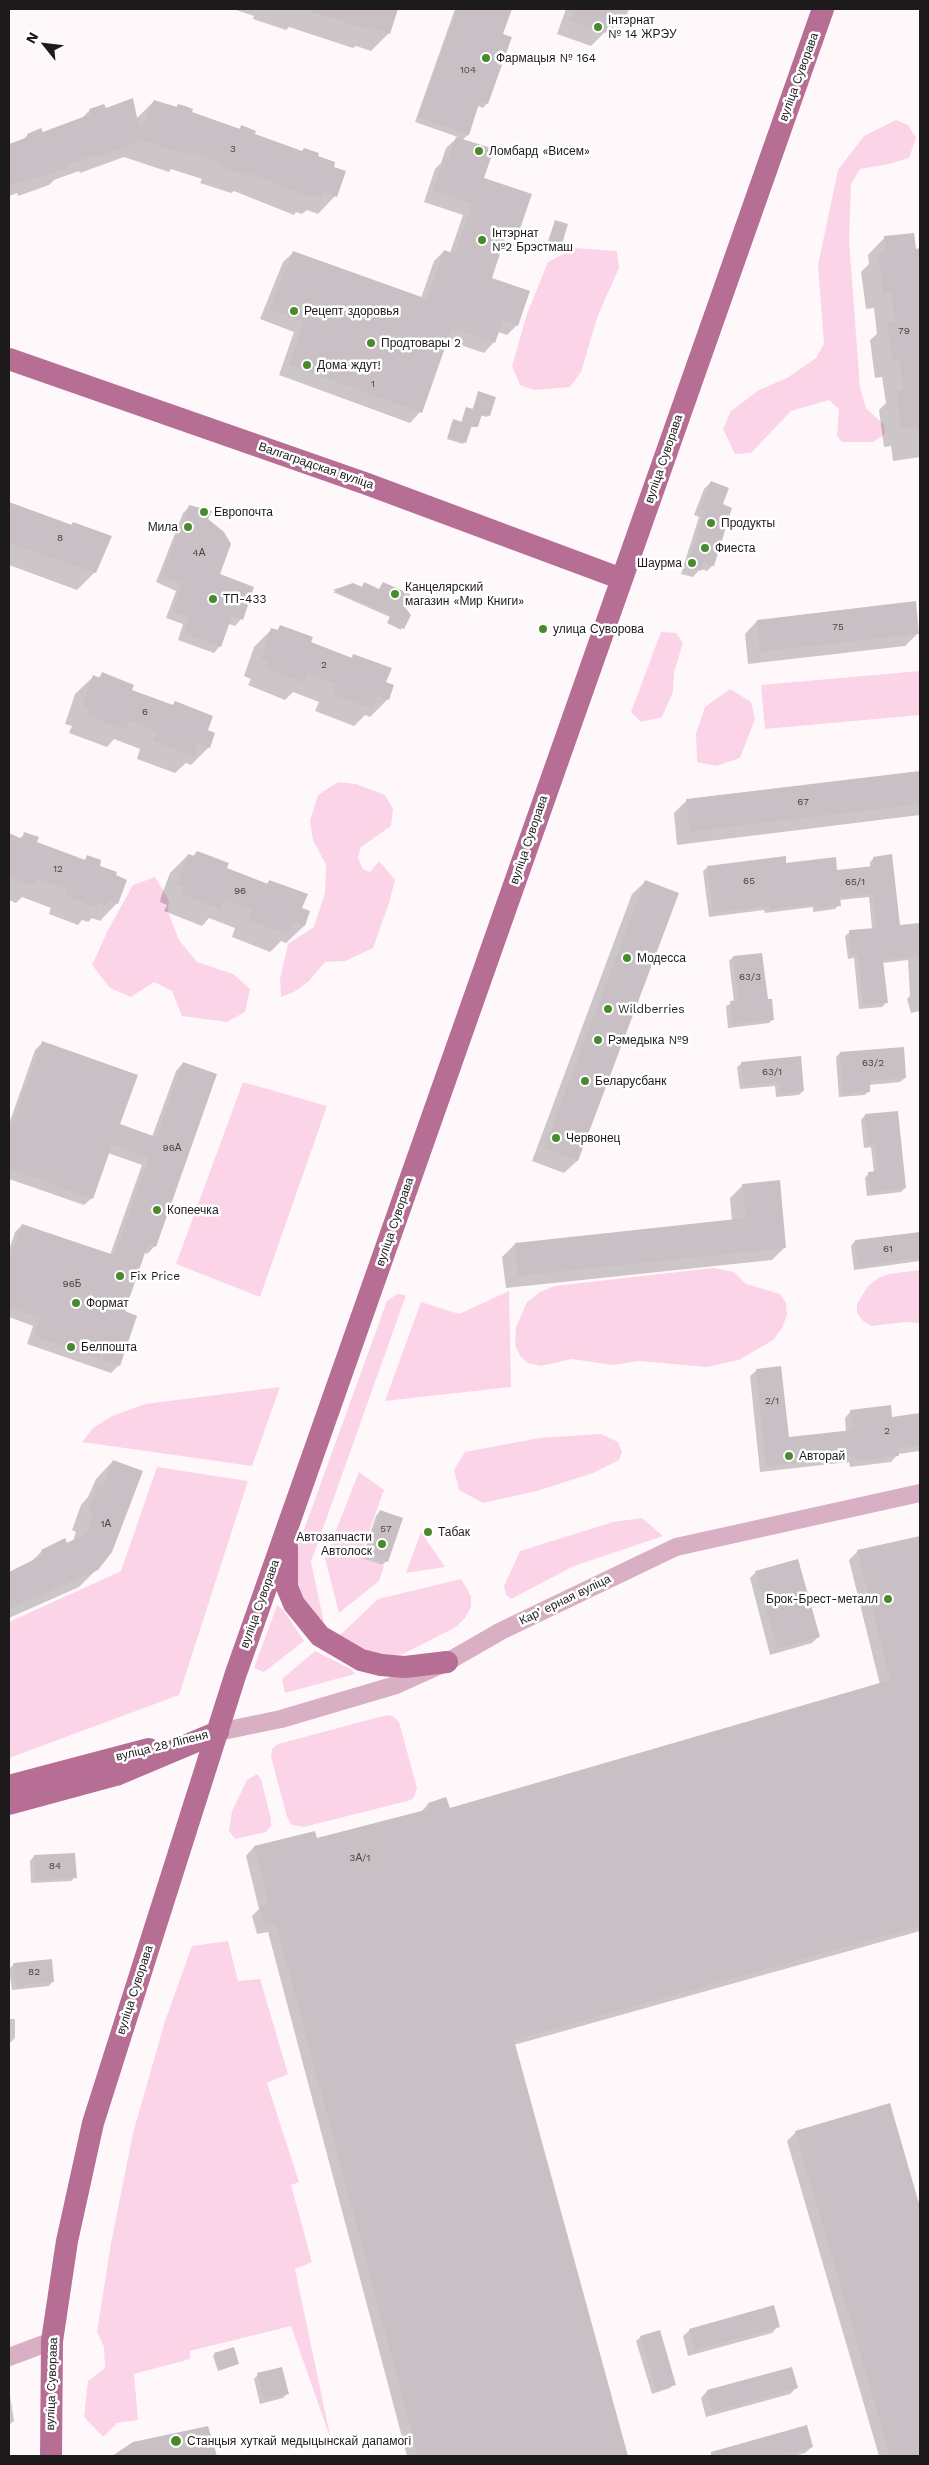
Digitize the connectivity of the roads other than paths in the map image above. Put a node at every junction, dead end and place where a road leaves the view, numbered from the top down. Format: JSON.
{"nodes":[{"id":1,"x":823,"y":9,"type":"edge"},
{"id":2,"x":9,"y":359,"type":"edge"},
{"id":3,"x":622,"y":579,"type":"junction"},
{"id":4,"x":920,"y":1492,"type":"edge"},
{"id":5,"x":294,"y":1509,"type":"junction"},
{"id":6,"x":447,"y":1662,"type":"junction"},
{"id":7,"x":218,"y":1732,"type":"junction"},
{"id":8,"x":9,"y":1786,"type":"edge"},
{"id":9,"x":9,"y":1804,"type":"edge"},
{"id":10,"x":52,"y":2341,"type":"junction"},
{"id":11,"x":9,"y":2357,"type":"edge"},
{"id":12,"x":51,"y":2456,"type":"edge"}],
"edges":[{"from":1,"to":3,"type":"main road","name":"вуліца Суворава"},
{"from":2,"to":3,"type":"main road","name":"Валгаградская вуліца"},
{"from":3,"to":5,"type":"main road","name":"вуліца Суворава"},
{"from":4,"to":6,"type":"street","name":"Карʼерная вуліца"},
{"from":5,"to":6,"type":"main road"},
{"from":5,"to":7,"type":"main road","name":"вуліца Суворава"},
{"from":6,"to":7,"type":"street","name":"Карʼерная вуліца"},
{"from":7,"to":8,"type":"main road","name":"вуліца 28 Ліпеня"},
{"from":7,"to":9,"type":"main road","name":"вуліца 28 Ліпеня"},
{"from":7,"to":10,"type":"main road","name":"вуліца Суворава"},
{"from":10,"to":11,"type":"street"},
{"from":10,"to":12,"type":"main road","name":"вуліца Суворава"}]}
